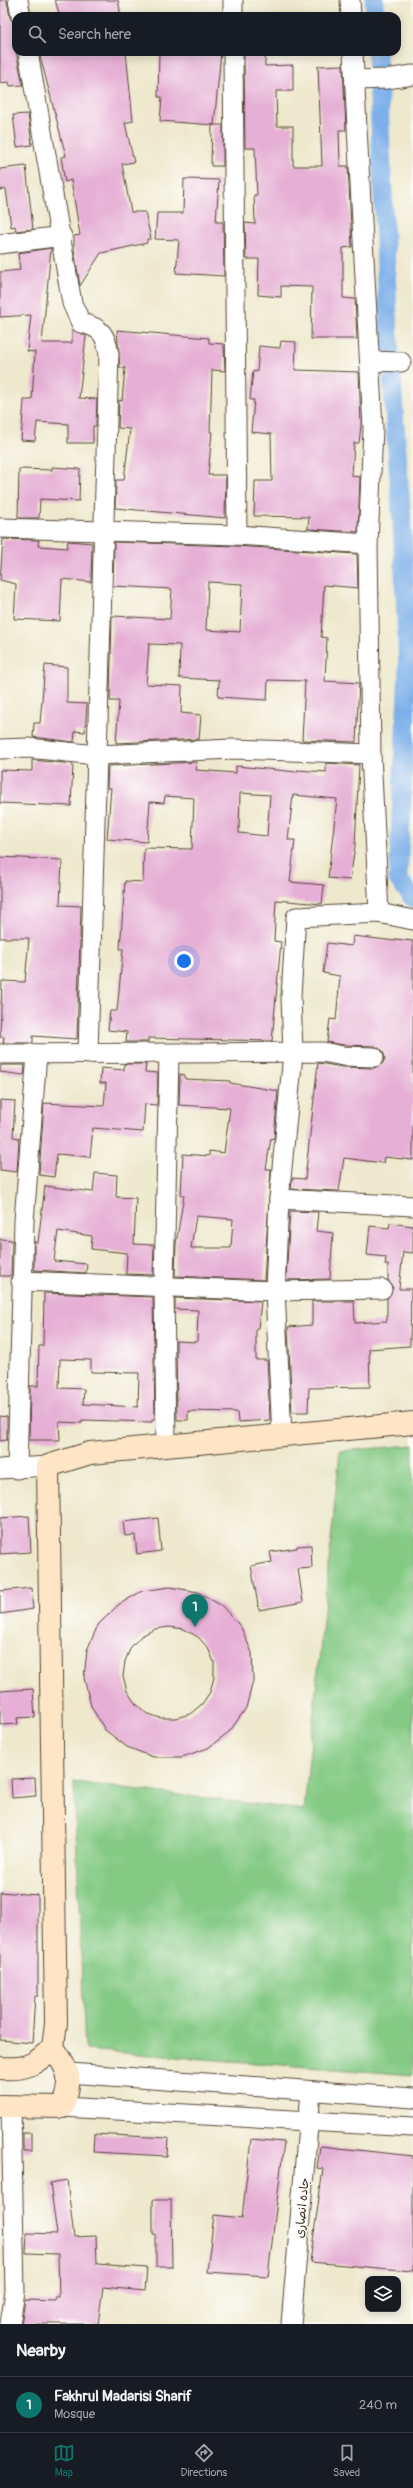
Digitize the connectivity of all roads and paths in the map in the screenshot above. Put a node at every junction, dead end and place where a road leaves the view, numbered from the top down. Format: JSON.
{"nodes":[{"id":1,"x":18,"y":0,"type":"edge"},
{"id":2,"x":233,"y":0,"type":"edge"},
{"id":3,"x":350,"y":0,"type":"edge"},
{"id":4,"x":20,"y":12,"type":"edge"},
{"id":5,"x":233,"y":12,"type":"edge"},
{"id":6,"x":351,"y":12,"type":"edge"},
{"id":7,"x":29,"y":56,"type":"edge"},
{"id":8,"x":234,"y":56,"type":"edge"},
{"id":9,"x":354,"y":56,"type":"edge"},
{"id":10,"x":413,"y":75,"type":"edge"},
{"id":11,"x":355,"y":80,"type":"junction"},
{"id":12,"x":62,"y":236,"type":"junction"},
{"id":13,"x":0,"y":244,"type":"edge"},
{"id":14,"x":370,"y":361,"type":"junction"},
{"id":15,"x":401,"y":362,"type":"dead end"},
{"id":16,"x":0,"y":528,"type":"edge"},
{"id":17,"x":106,"y":531,"type":"junction"},
{"id":18,"x":237,"y":535,"type":"junction"},
{"id":19,"x":368,"y":544,"type":"junction"},
{"id":20,"x":0,"y":749,"type":"edge"},
{"id":21,"x":371,"y":754,"type":"junction"},
{"id":22,"x":97,"y":756,"type":"junction"},
{"id":23,"x":379,"y":913,"type":"junction"},
{"id":24,"x":413,"y":920,"type":"edge"},
{"id":25,"x":0,"y":1054,"type":"edge"},
{"id":26,"x":37,"y":1054,"type":"junction"},
{"id":27,"x":88,"y":1054,"type":"junction"},
{"id":28,"x":169,"y":1054,"type":"junction"},
{"id":29,"x":293,"y":1054,"type":"junction"},
{"id":30,"x":374,"y":1057,"type":"dead end"},
{"id":31,"x":279,"y":1199,"type":"junction"},
{"id":32,"x":413,"y":1206,"type":"edge"},
{"id":33,"x":21,"y":1281,"type":"junction"},
{"id":34,"x":164,"y":1285,"type":"junction"},
{"id":35,"x":382,"y":1289,"type":"dead end"},
{"id":36,"x":275,"y":1291,"type":"junction"},
{"id":37,"x":413,"y":1423,"type":"edge"},
{"id":38,"x":282,"y":1436,"type":"junction"},
{"id":39,"x":166,"y":1445,"type":"junction"},
{"id":40,"x":48,"y":1466,"type":"junction"},
{"id":41,"x":9,"y":1469,"type":"edge"},
{"id":42,"x":53,"y":2046,"type":"junction"},
{"id":43,"x":0,"y":2068,"type":"edge"},
{"id":44,"x":69,"y":2073,"type":"junction"},
{"id":45,"x":311,"y":2091,"type":"junction"},
{"id":46,"x":413,"y":2098,"type":"edge"},
{"id":47,"x":6,"y":2107,"type":"edge"},
{"id":48,"x":63,"y":2107,"type":"junction"},
{"id":49,"x":310,"y":2120,"type":"junction"},
{"id":50,"x":413,"y":2127,"type":"edge"},
{"id":51,"x":10,"y":2324,"type":"edge"},
{"id":52,"x":291,"y":2324,"type":"edge"}],
"edges":[{"from":1,"to":4,"type":"street"},
{"from":2,"to":5,"type":"street"},
{"from":3,"to":6,"type":"street"},
{"from":7,"to":12,"type":"street"},
{"from":8,"to":18,"type":"street"},
{"from":9,"to":11,"type":"street"},
{"from":10,"to":11,"type":"street"},
{"from":11,"to":14,"type":"street"},
{"from":12,"to":13,"type":"street"},
{"from":12,"to":17,"type":"street"},
{"from":14,"to":15,"type":"street"},
{"from":14,"to":19,"type":"street"},
{"from":16,"to":17,"type":"street"},
{"from":17,"to":18,"type":"street"},
{"from":17,"to":22,"type":"street"},
{"from":18,"to":19,"type":"street"},
{"from":19,"to":21,"type":"street"},
{"from":20,"to":22,"type":"street"},
{"from":21,"to":22,"type":"street"},
{"from":21,"to":23,"type":"street"},
{"from":22,"to":27,"type":"street"},
{"from":23,"to":24,"type":"street"},
{"from":23,"to":29,"type":"street"},
{"from":25,"to":26,"type":"street"},
{"from":26,"to":27,"type":"street"},
{"from":26,"to":33,"type":"street"},
{"from":27,"to":28,"type":"street"},
{"from":28,"to":29,"type":"street"},
{"from":28,"to":34,"type":"street"},
{"from":29,"to":30,"type":"street"},
{"from":29,"to":31,"type":"street"},
{"from":31,"to":32,"type":"street"},
{"from":31,"to":36,"type":"street"},
{"from":33,"to":34,"type":"street"},
{"from":33,"to":41,"type":"street"},
{"from":34,"to":36,"type":"street"},
{"from":34,"to":39,"type":"street"},
{"from":35,"to":36,"type":"street"},
{"from":36,"to":38,"type":"street"},
{"from":37,"to":38,"type":"main road"},
{"from":38,"to":39,"type":"main road"},
{"from":39,"to":40,"type":"main road"},
{"from":40,"to":41,"type":"street"},
{"from":40,"to":42,"type":"main road"},
{"from":42,"to":43,"type":"main road"},
{"from":42,"to":44,"type":"main road"},
{"from":44,"to":45,"type":"street"},
{"from":44,"to":48,"type":"main road"},
{"from":45,"to":46,"type":"street"},
{"from":45,"to":49,"type":"street","name":"جاده انصاری"},
{"from":47,"to":48,"type":"main road"},
{"from":47,"to":51,"type":"street"},
{"from":48,"to":49,"type":"street"},
{"from":49,"to":50,"type":"street"},
{"from":49,"to":52,"type":"street","name":"جاده انصاری"}]}
